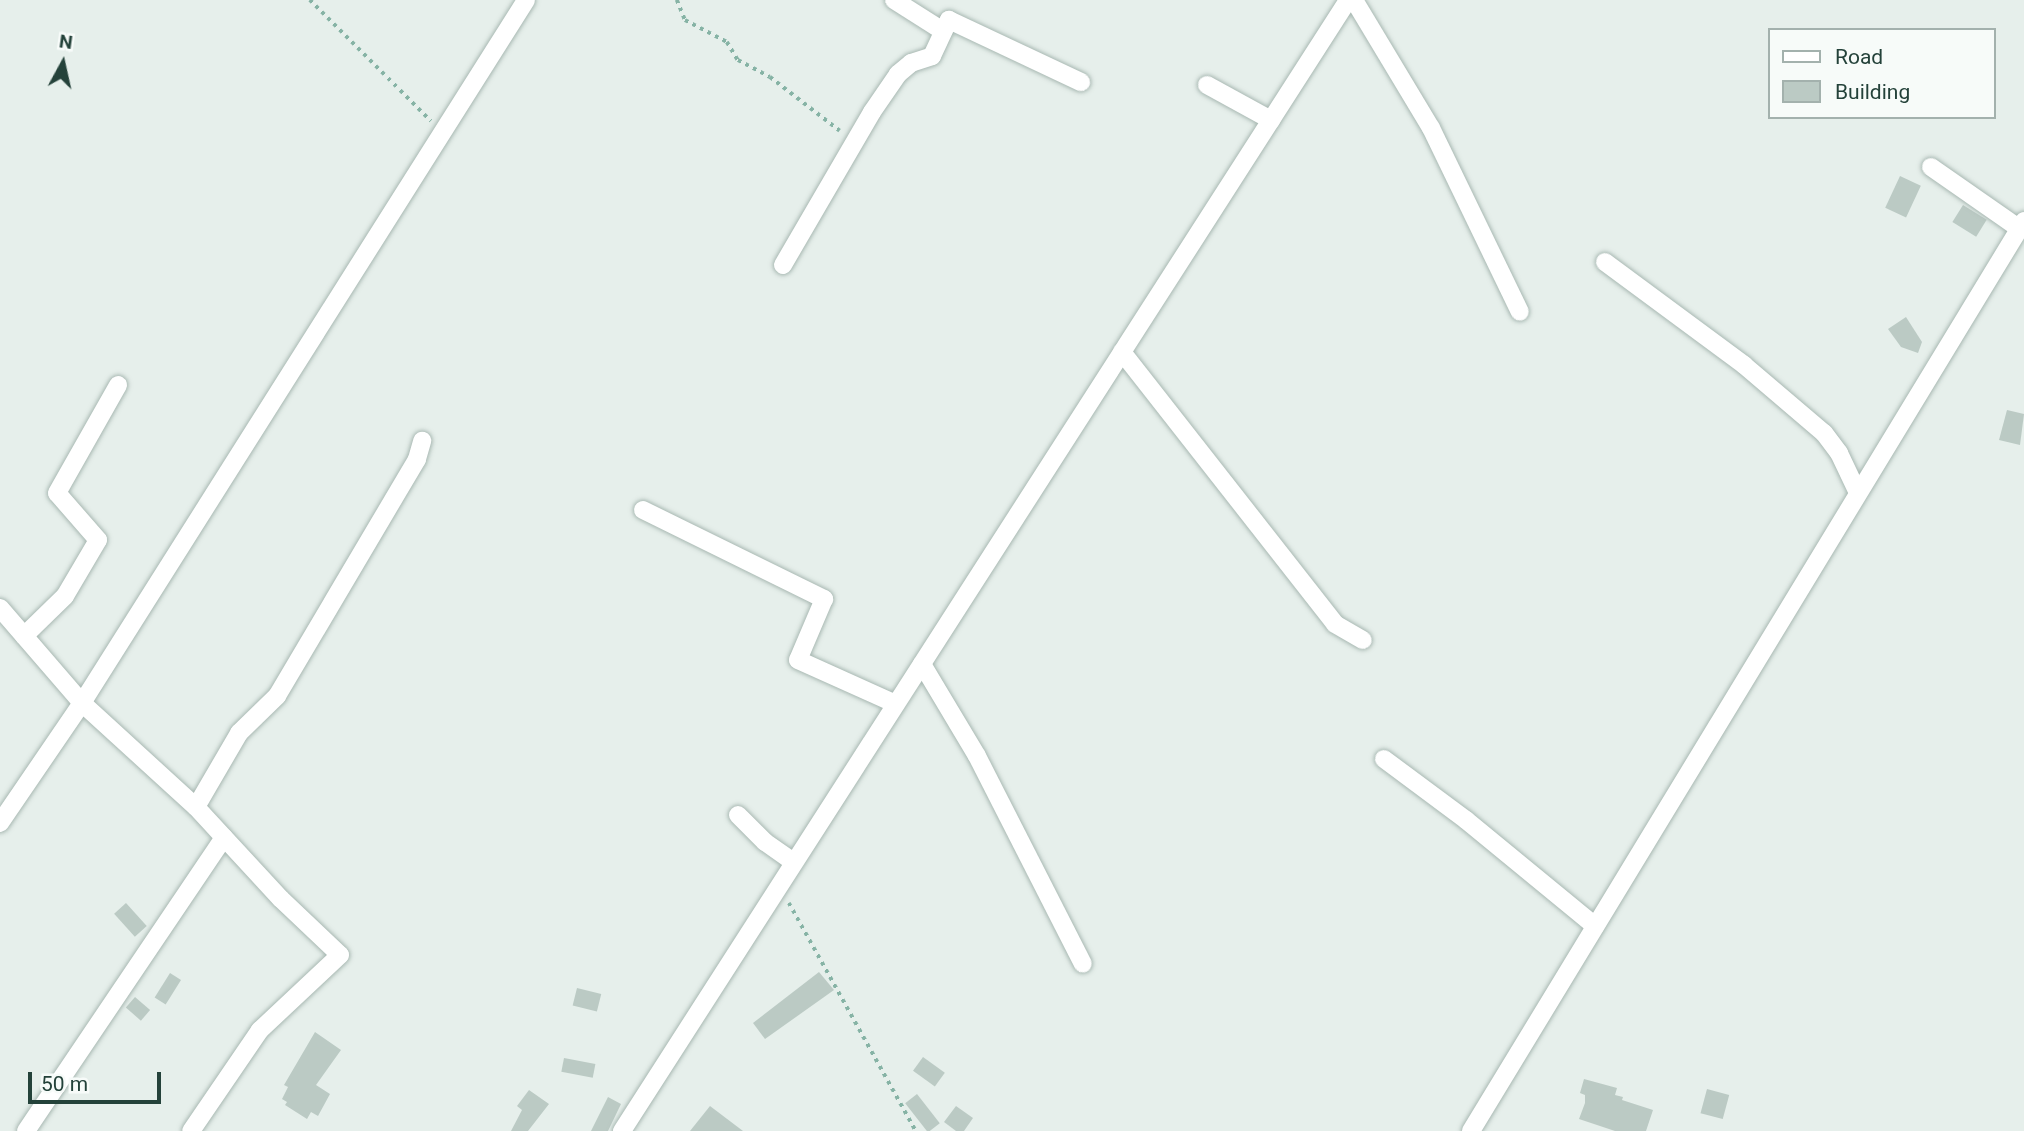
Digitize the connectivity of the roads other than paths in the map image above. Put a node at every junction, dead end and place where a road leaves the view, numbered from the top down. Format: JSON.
{"nodes":[{"id":1,"x":526,"y":0,"type":"edge"},
{"id":2,"x":894,"y":0,"type":"edge"},
{"id":3,"x":1351,"y":0,"type":"edge"},
{"id":4,"x":943,"y":31,"type":"junction"},
{"id":5,"x":1081,"y":82,"type":"dead end"},
{"id":6,"x":1207,"y":85,"type":"dead end"},
{"id":7,"x":1271,"y":120,"type":"junction"},
{"id":8,"x":1931,"y":167,"type":"dead end"},
{"id":9,"x":2022,"y":225,"type":"edge"},
{"id":10,"x":1605,"y":262,"type":"dead end"},
{"id":11,"x":783,"y":265,"type":"dead end"},
{"id":12,"x":1520,"y":312,"type":"dead end"},
{"id":13,"x":1122,"y":352,"type":"junction"},
{"id":14,"x":118,"y":386,"type":"dead end"},
{"id":15,"x":422,"y":440,"type":"dead end"},
{"id":16,"x":1858,"y":493,"type":"junction"},
{"id":17,"x":643,"y":510,"type":"dead end"},
{"id":18,"x":0,"y":608,"type":"edge"},
{"id":19,"x":24,"y":636,"type":"junction"},
{"id":20,"x":1363,"y":640,"type":"dead end"},
{"id":21,"x":922,"y":664,"type":"junction"},
{"id":22,"x":82,"y":703,"type":"junction"},
{"id":23,"x":896,"y":704,"type":"junction"},
{"id":24,"x":1384,"y":759,"type":"dead end"},
{"id":25,"x":195,"y":807,"type":"junction"},
{"id":26,"x":738,"y":815,"type":"dead end"},
{"id":27,"x":0,"y":822,"type":"edge"},
{"id":28,"x":224,"y":837,"type":"junction"},
{"id":29,"x":794,"y":862,"type":"junction"},
{"id":30,"x":1595,"y":926,"type":"junction"},
{"id":31,"x":1083,"y":964,"type":"dead end"},
{"id":32,"x":26,"y":1131,"type":"edge"},
{"id":33,"x":191,"y":1131,"type":"edge"},
{"id":34,"x":622,"y":1131,"type":"edge"},
{"id":35,"x":1471,"y":1131,"type":"edge"}],
"edges":[{"from":1,"to":22,"type":"street"},
{"from":2,"to":4,"type":"street"},
{"from":3,"to":7,"type":"street"},
{"from":3,"to":12,"type":"street"},
{"from":4,"to":5,"type":"street"},
{"from":4,"to":11,"type":"street"},
{"from":6,"to":7,"type":"street"},
{"from":7,"to":13,"type":"street"},
{"from":8,"to":9,"type":"street"},
{"from":9,"to":16,"type":"street"},
{"from":10,"to":16,"type":"street"},
{"from":13,"to":20,"type":"street"},
{"from":13,"to":21,"type":"street"},
{"from":14,"to":19,"type":"street"},
{"from":15,"to":25,"type":"street"},
{"from":16,"to":30,"type":"street"},
{"from":17,"to":23,"type":"street"},
{"from":18,"to":19,"type":"street"},
{"from":19,"to":22,"type":"street"},
{"from":21,"to":23,"type":"street"},
{"from":21,"to":31,"type":"street"},
{"from":22,"to":25,"type":"street"},
{"from":22,"to":27,"type":"street"},
{"from":23,"to":29,"type":"street"},
{"from":24,"to":30,"type":"street"},
{"from":25,"to":28,"type":"street"},
{"from":26,"to":29,"type":"street"},
{"from":28,"to":32,"type":"street"},
{"from":28,"to":33,"type":"street"},
{"from":29,"to":34,"type":"street"},
{"from":30,"to":35,"type":"street"}]}
